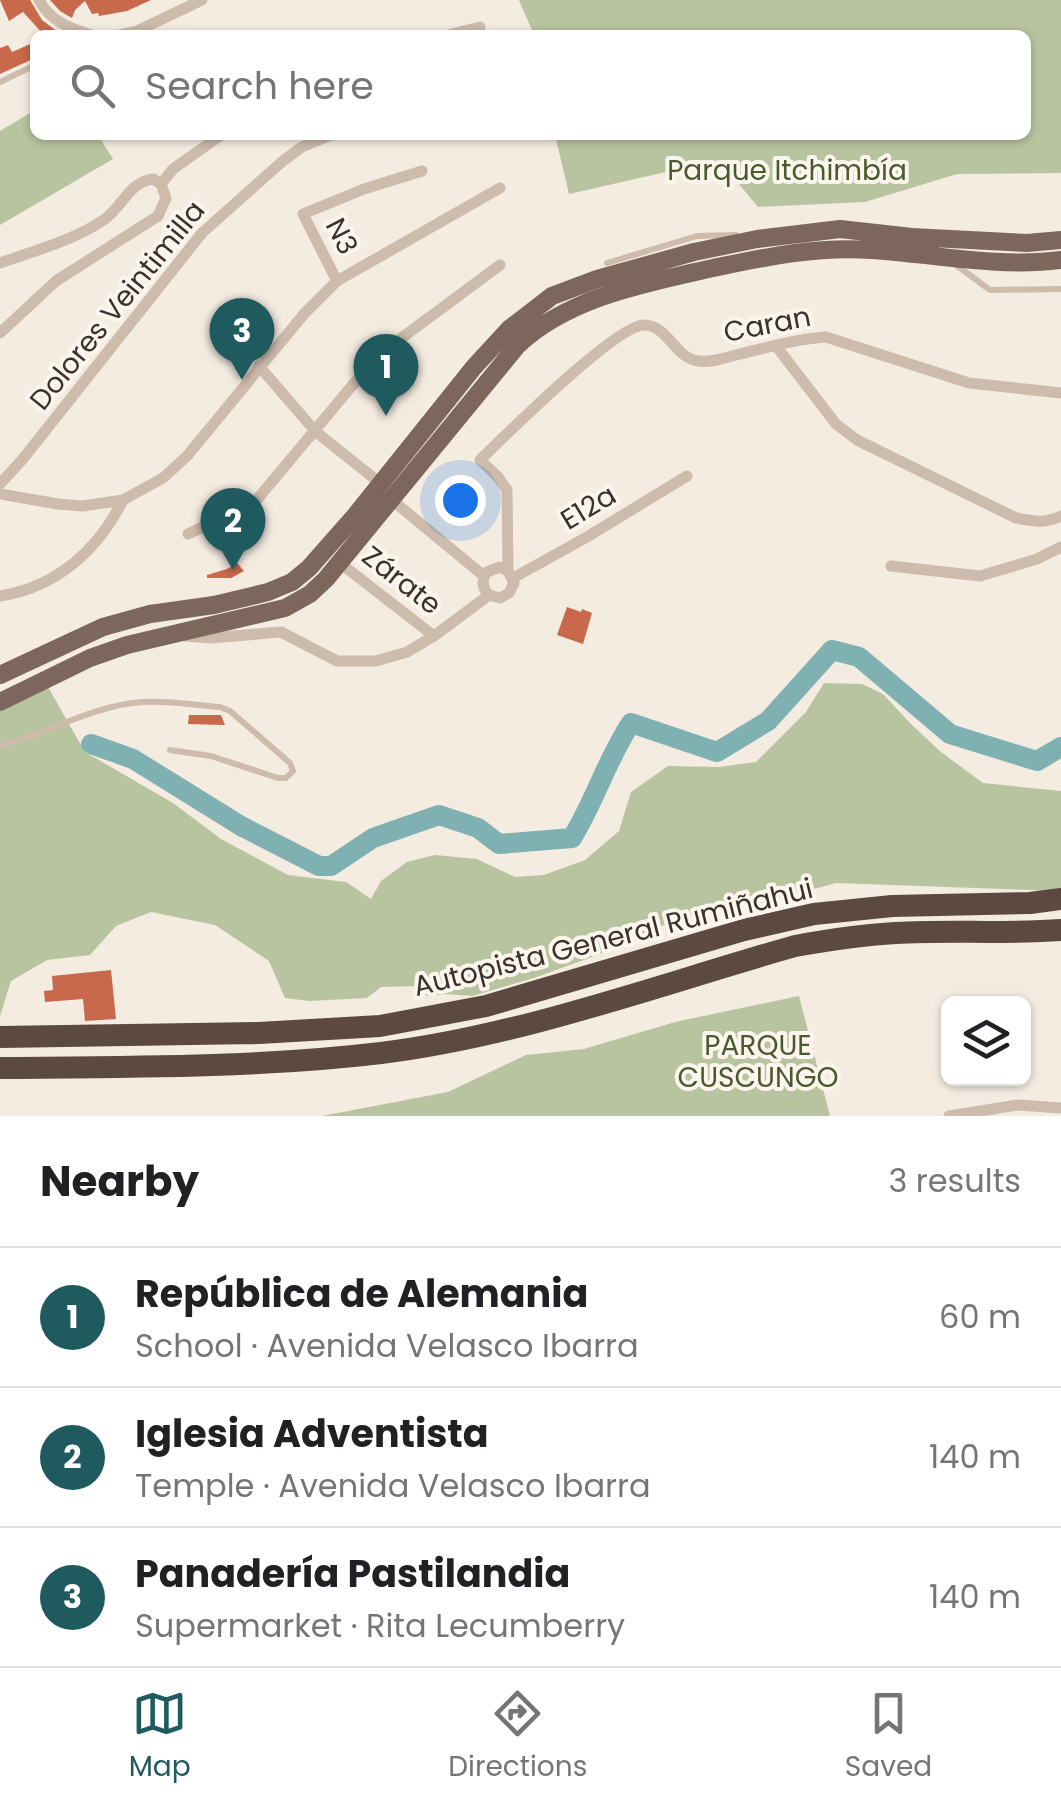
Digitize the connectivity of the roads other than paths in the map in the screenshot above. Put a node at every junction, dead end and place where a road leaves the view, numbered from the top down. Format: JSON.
{"nodes":[{"id":1,"x":40,"y":0,"type":"edge"},
{"id":2,"x":195,"y":2,"type":"edge"},
{"id":3,"x":480,"y":28,"type":"dead end"},
{"id":4,"x":79,"y":30,"type":"edge"},
{"id":5,"x":141,"y":30,"type":"edge"},
{"id":6,"x":471,"y":30,"type":"edge"},
{"id":7,"x":30,"y":67,"type":"edge"},
{"id":8,"x":0,"y":82,"type":"edge"},
{"id":9,"x":213,"y":140,"type":"edge"},
{"id":10,"x":319,"y":140,"type":"edge"},
{"id":11,"x":422,"y":171,"type":"dead end"},
{"id":12,"x":161,"y":184,"type":"junction"},
{"id":13,"x":500,"y":188,"type":"dead end"},
{"id":14,"x":757,"y":239,"type":"junction"},
{"id":15,"x":1061,"y":240,"type":"edge"},
{"id":16,"x":913,"y":246,"type":"junction"},
{"id":17,"x":947,"y":258,"type":"junction"},
{"id":18,"x":1061,"y":260,"type":"edge"},
{"id":19,"x":0,"y":263,"type":"edge"},
{"id":20,"x":607,"y":263,"type":"dead end"},
{"id":21,"x":500,"y":265,"type":"dead end"},
{"id":22,"x":337,"y":281,"type":"junction"},
{"id":23,"x":1061,"y":289,"type":"edge"},
{"id":24,"x":0,"y":334,"type":"edge"},
{"id":25,"x":776,"y":346,"type":"junction"},
{"id":26,"x":259,"y":366,"type":"junction"},
{"id":27,"x":1061,"y":393,"type":"edge"},
{"id":28,"x":316,"y":432,"type":"junction"},
{"id":29,"x":686,"y":476,"type":"dead end"},
{"id":30,"x":380,"y":483,"type":"junction"},
{"id":31,"x":0,"y":484,"type":"edge"},
{"id":32,"x":0,"y":494,"type":"edge"},
{"id":33,"x":123,"y":500,"type":"junction"},
{"id":34,"x":392,"y":500,"type":"junction"},
{"id":35,"x":1061,"y":516,"type":"edge"},
{"id":36,"x":188,"y":534,"type":"dead end"},
{"id":37,"x":1061,"y":548,"type":"edge"},
{"id":38,"x":340,"y":563,"type":"junction"},
{"id":39,"x":891,"y":566,"type":"dead end"},
{"id":40,"x":511,"y":574,"type":"junction"},
{"id":41,"x":484,"y":576,"type":"junction"},
{"id":42,"x":490,"y":595,"type":"junction"},
{"id":43,"x":0,"y":596,"type":"edge"},
{"id":44,"x":171,"y":636,"type":"junction"},
{"id":45,"x":434,"y":636,"type":"junction"},
{"id":46,"x":0,"y":676,"type":"edge"},
{"id":47,"x":0,"y":702,"type":"edge"},
{"id":48,"x":0,"y":746,"type":"edge"},
{"id":49,"x":170,"y":750,"type":"dead end"},
{"id":50,"x":1061,"y":900,"type":"edge"},
{"id":51,"x":1061,"y":930,"type":"edge"},
{"id":52,"x":0,"y":1038,"type":"edge"},
{"id":53,"x":0,"y":1068,"type":"edge"},
{"id":54,"x":1061,"y":1108,"type":"edge"},
{"id":55,"x":949,"y":1116,"type":"edge"}],
"edges":[{"from":1,"to":4,"type":"street"},
{"from":2,"to":5,"type":"street"},
{"from":3,"to":6,"type":"street"},
{"from":7,"to":8,"type":"lane"},
{"from":9,"to":12,"type":"street"},
{"from":10,"to":31,"type":"street","name":"Dolores Veintimilla"},
{"from":11,"to":22,"type":"street","name":"N3"},
{"from":12,"to":19,"type":"street"},
{"from":12,"to":24,"type":"street"},
{"from":13,"to":22,"type":"street"},
{"from":14,"to":16,"type":"main road"},
{"from":14,"to":20,"type":"lane"},
{"from":14,"to":30,"type":"main road"},
{"from":15,"to":16,"type":"main road"},
{"from":16,"to":17,"type":"main road"},
{"from":16,"to":34,"type":"main road"},
{"from":17,"to":18,"type":"main road"},
{"from":17,"to":23,"type":"lane"},
{"from":21,"to":28,"type":"street"},
{"from":22,"to":26,"type":"street"},
{"from":25,"to":27,"type":"street","name":"Caran"},
{"from":25,"to":35,"type":"street"},
{"from":25,"to":40,"type":"street","name":"Caran"},
{"from":26,"to":28,"type":"street"},
{"from":26,"to":33,"type":"street"},
{"from":28,"to":30,"type":"street"},
{"from":28,"to":36,"type":"street"},
{"from":29,"to":40,"type":"street","name":"E12a"},
{"from":30,"to":46,"type":"main road"},
{"from":32,"to":33,"type":"street"},
{"from":33,"to":43,"type":"street"},
{"from":34,"to":38,"type":"main road"},
{"from":34,"to":41,"type":"street"},
{"from":37,"to":39,"type":"street"},
{"from":38,"to":44,"type":"main road"},
{"from":38,"to":45,"type":"street","name":"Zárate"},
{"from":40,"to":41,"type":"street"},
{"from":40,"to":42,"type":"street"},
{"from":41,"to":42,"type":"street"},
{"from":42,"to":45,"type":"street"},
{"from":44,"to":45,"type":"street"},
{"from":44,"to":47,"type":"main road"},
{"from":48,"to":49,"type":"lane"},
{"from":50,"to":52,"type":"highway","name":"Autopista General Rumiñahui"},
{"from":51,"to":53,"type":"highway","name":"Autopista General Rumiñahui"},
{"from":54,"to":55,"type":"street"}]}
